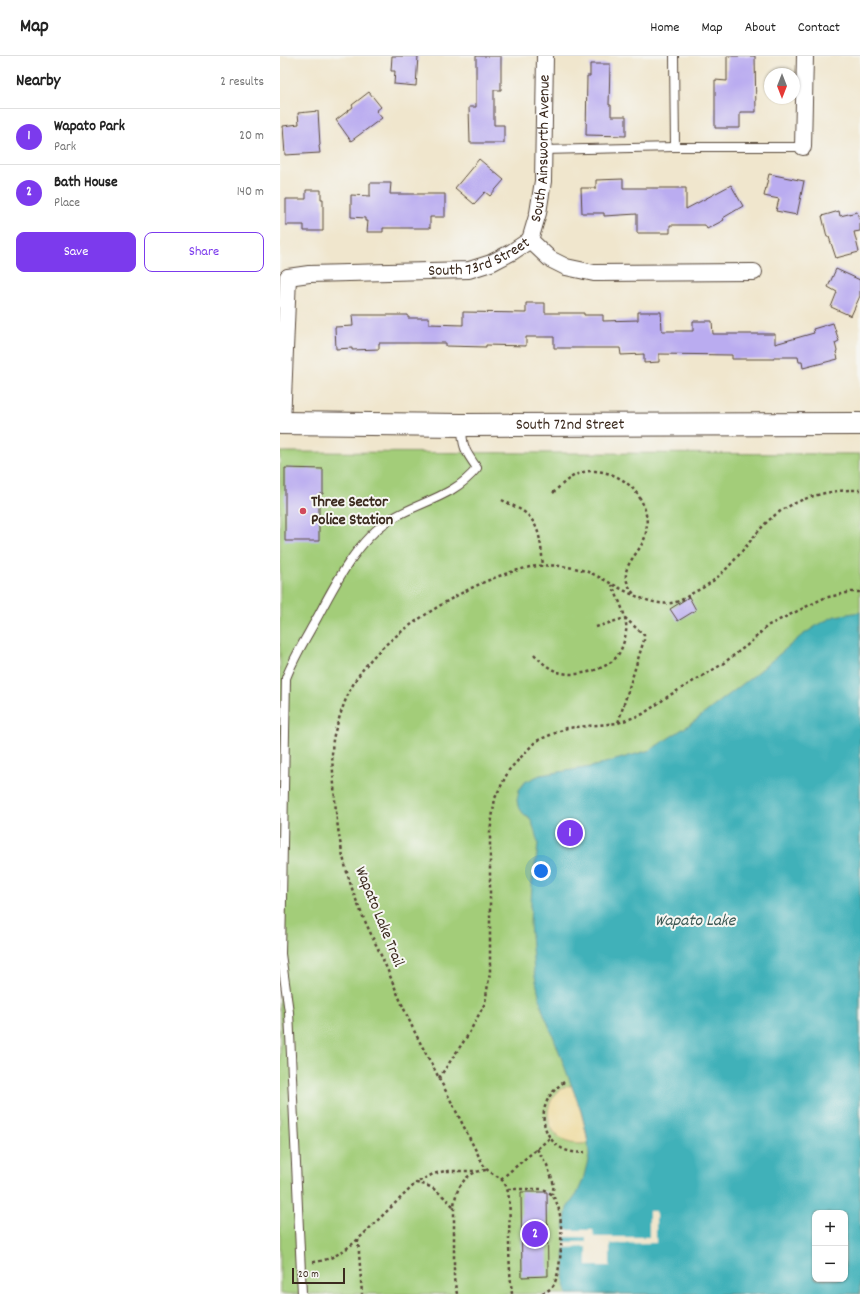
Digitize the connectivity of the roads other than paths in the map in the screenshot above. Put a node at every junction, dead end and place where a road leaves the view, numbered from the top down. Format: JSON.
{"nodes":[{"id":1,"x":545,"y":56,"type":"edge"},
{"id":2,"x":674,"y":56,"type":"edge"},
{"id":3,"x":805,"y":56,"type":"edge"},
{"id":4,"x":676,"y":147,"type":"junction"},
{"id":5,"x":803,"y":147,"type":"joint"},
{"id":6,"x":544,"y":150,"type":"junction"},
{"id":7,"x":530,"y":240,"type":"junction"},
{"id":8,"x":754,"y":272,"type":"dead end"},
{"id":9,"x":284,"y":273,"type":"edge"},
{"id":10,"x":281,"y":423,"type":"edge"},
{"id":11,"x":860,"y":424,"type":"edge"},
{"id":12,"x":462,"y":425,"type":"junction"},
{"id":13,"x":302,"y":1294,"type":"edge"}],
"edges":[{"from":1,"to":6,"type":"street","name":"South Ainsworth Avenue"},
{"from":2,"to":4,"type":"lane"},
{"from":3,"to":5,"type":"street"},
{"from":4,"to":5,"type":"lane"},
{"from":4,"to":6,"type":"lane"},
{"from":6,"to":7,"type":"street","name":"South Ainsworth Avenue"},
{"from":7,"to":8,"type":"street","name":"South 73rd Street"},
{"from":7,"to":9,"type":"street","name":"South 73rd Street"},
{"from":9,"to":10,"type":"street"},
{"from":10,"to":12,"type":"main road","name":"South 72nd Street"},
{"from":11,"to":12,"type":"main road","name":"South 72nd Street"},
{"from":12,"to":13,"type":"lane"}]}
